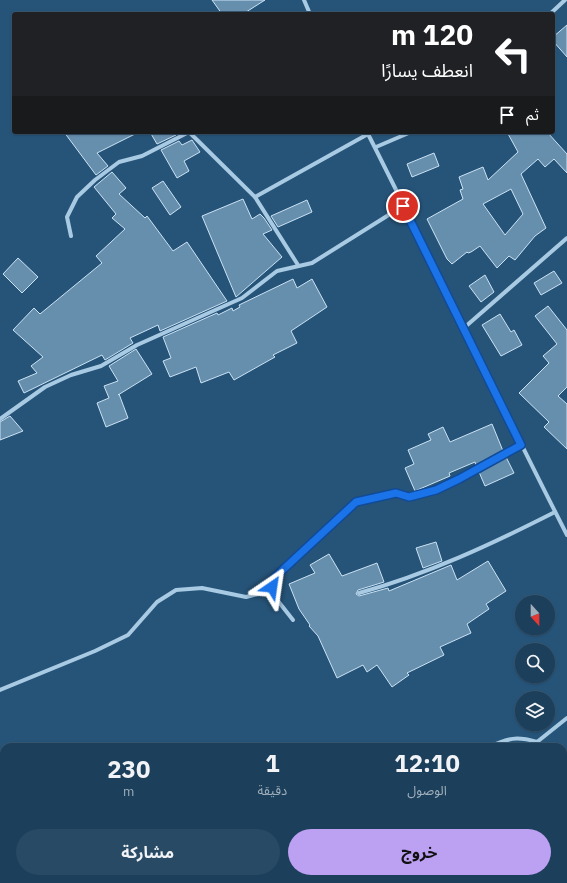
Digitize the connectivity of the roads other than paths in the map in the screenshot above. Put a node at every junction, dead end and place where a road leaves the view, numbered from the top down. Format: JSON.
{"nodes":[{"id":1,"x":304,"y":0,"type":"edge"},
{"id":2,"x":565,"y":0,"type":"edge"},
{"id":3,"x":309,"y":12,"type":"edge"},
{"id":4,"x":552,"y":12,"type":"edge"},
{"id":5,"x":185,"y":134,"type":"edge"},
{"id":6,"x":191,"y":134,"type":"edge"},
{"id":7,"x":365,"y":134,"type":"edge"},
{"id":8,"x":368,"y":134,"type":"edge"},
{"id":9,"x":407,"y":134,"type":"edge"},
{"id":10,"x":376,"y":147,"type":"junction"},
{"id":11,"x":255,"y":197,"type":"junction"},
{"id":12,"x":403,"y":206,"type":"junction"},
{"id":13,"x":71,"y":236,"type":"dead end"},
{"id":14,"x":567,"y":238,"type":"edge"},
{"id":15,"x":298,"y":265,"type":"junction"},
{"id":16,"x":465,"y":327,"type":"junction"},
{"id":17,"x":0,"y":419,"type":"edge"},
{"id":18,"x":521,"y":445,"type":"junction"},
{"id":19,"x":555,"y":512,"type":"junction"},
{"id":20,"x":567,"y":535,"type":"edge"},
{"id":21,"x":272,"y":587,"type":"junction"},
{"id":22,"x":359,"y":593,"type":"dead end"},
{"id":23,"x":293,"y":620,"type":"dead end"},
{"id":24,"x":0,"y":690,"type":"edge"},
{"id":25,"x":567,"y":718,"type":"edge"},
{"id":26,"x":498,"y":743,"type":"edge"}],
"edges":[{"from":1,"to":3,"type":"street"},
{"from":2,"to":4,"type":"street"},
{"from":5,"to":13,"type":"street"},
{"from":6,"to":11,"type":"street"},
{"from":7,"to":11,"type":"street"},
{"from":8,"to":10,"type":"street"},
{"from":9,"to":10,"type":"street"},
{"from":10,"to":12,"type":"street"},
{"from":11,"to":15,"type":"street"},
{"from":12,"to":15,"type":"street"},
{"from":12,"to":16,"type":"street"},
{"from":14,"to":16,"type":"street"},
{"from":15,"to":17,"type":"street"},
{"from":16,"to":18,"type":"street"},
{"from":18,"to":19,"type":"street"},
{"from":18,"to":21,"type":"street"},
{"from":19,"to":20,"type":"street"},
{"from":19,"to":22,"type":"street"},
{"from":21,"to":23,"type":"street"},
{"from":21,"to":24,"type":"street"},
{"from":25,"to":26,"type":"street"}]}
